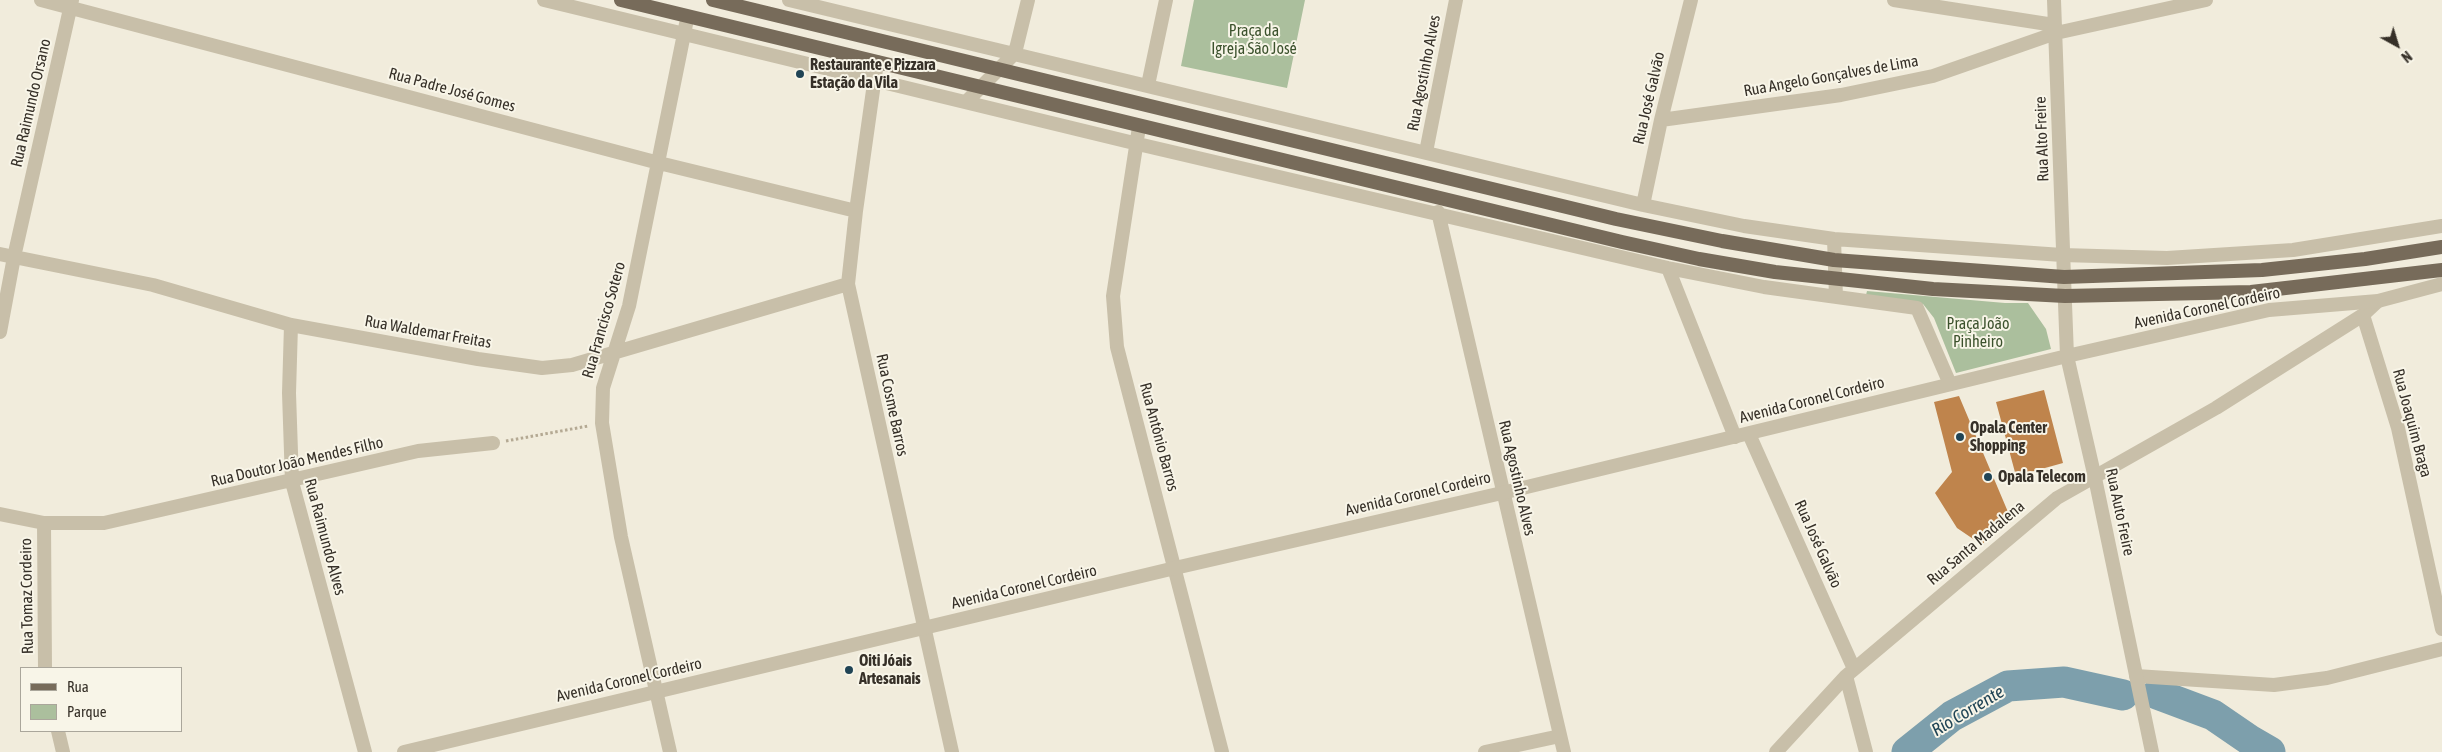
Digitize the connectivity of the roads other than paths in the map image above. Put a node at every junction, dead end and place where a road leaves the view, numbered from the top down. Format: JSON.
{"nodes":[{"id":1,"x":41,"y":0,"type":"edge"},
{"id":2,"x":544,"y":0,"type":"edge"},
{"id":3,"x":621,"y":0,"type":"edge"},
{"id":4,"x":713,"y":0,"type":"edge"},
{"id":5,"x":788,"y":0,"type":"edge"},
{"id":6,"x":1028,"y":0,"type":"edge"},
{"id":7,"x":1166,"y":0,"type":"edge"},
{"id":8,"x":1456,"y":0,"type":"edge"},
{"id":9,"x":1691,"y":0,"type":"edge"},
{"id":10,"x":1894,"y":0,"type":"edge"},
{"id":11,"x":2054,"y":0,"type":"edge"},
{"id":12,"x":2206,"y":0,"type":"edge"},
{"id":13,"x":1911,"y":2,"type":"edge"},
{"id":14,"x":71,"y":4,"type":"edge"},
{"id":15,"x":687,"y":16,"type":"junction"},
{"id":16,"x":2055,"y":29,"type":"junction"},
{"id":17,"x":685,"y":33,"type":"junction"},
{"id":18,"x":1015,"y":53,"type":"junction"},
{"id":19,"x":877,"y":62,"type":"junction"},
{"id":20,"x":998,"y":69,"type":"junction"},
{"id":21,"x":874,"y":81,"type":"junction"},
{"id":22,"x":1148,"y":85,"type":"junction"},
{"id":23,"x":982,"y":86,"type":"junction"},
{"id":24,"x":966,"y":102,"type":"junction"},
{"id":25,"x":1661,"y":120,"type":"junction"},
{"id":26,"x":1139,"y":127,"type":"junction"},
{"id":27,"x":1138,"y":144,"type":"junction"},
{"id":28,"x":1426,"y":152,"type":"junction"},
{"id":29,"x":1377,"y":160,"type":"junction"},
{"id":30,"x":659,"y":163,"type":"junction"},
{"id":31,"x":1372,"y":183,"type":"junction"},
{"id":32,"x":1643,"y":205,"type":"junction"},
{"id":33,"x":856,"y":211,"type":"junction"},
{"id":34,"x":1438,"y":212,"type":"junction"},
{"id":35,"x":2442,"y":226,"type":"edge"},
{"id":36,"x":1834,"y":239,"type":"junction"},
{"id":37,"x":2442,"y":247,"type":"edge"},
{"id":38,"x":0,"y":254,"type":"edge"},
{"id":39,"x":2062,"y":255,"type":"junction"},
{"id":40,"x":14,"y":257,"type":"junction"},
{"id":41,"x":1834,"y":260,"type":"junction"},
{"id":42,"x":1668,"y":268,"type":"junction"},
{"id":43,"x":2442,"y":270,"type":"edge"},
{"id":44,"x":2064,"y":277,"type":"junction"},
{"id":45,"x":1835,"y":280,"type":"junction"},
{"id":46,"x":848,"y":284,"type":"junction"},
{"id":47,"x":2442,"y":284,"type":"edge"},
{"id":48,"x":2065,"y":296,"type":"junction"},
{"id":49,"x":1836,"y":297,"type":"junction"},
{"id":50,"x":2378,"y":302,"type":"junction"},
{"id":51,"x":2363,"y":316,"type":"junction"},
{"id":52,"x":291,"y":325,"type":"junction"},
{"id":53,"x":0,"y":332,"type":"edge"},
{"id":54,"x":612,"y":354,"type":"junction"},
{"id":55,"x":2067,"y":356,"type":"junction"},
{"id":56,"x":1950,"y":384,"type":"junction"},
{"id":57,"x":1749,"y":434,"type":"junction"},
{"id":58,"x":1735,"y":437,"type":"junction"},
{"id":59,"x":493,"y":443,"type":"road end"},
{"id":60,"x":2095,"y":478,"type":"junction"},
{"id":61,"x":292,"y":482,"type":"junction"},
{"id":62,"x":1502,"y":493,"type":"junction"},
{"id":63,"x":0,"y":514,"type":"edge"},
{"id":64,"x":44,"y":523,"type":"junction"},
{"id":65,"x":1175,"y":568,"type":"junction"},
{"id":66,"x":923,"y":629,"type":"junction"},
{"id":67,"x":2442,"y":629,"type":"edge"},
{"id":68,"x":2442,"y":649,"type":"edge"},
{"id":69,"x":45,"y":667,"type":"edge"},
{"id":70,"x":1850,"y":672,"type":"junction"},
{"id":71,"x":2136,"y":676,"type":"junction"},
{"id":72,"x":655,"y":692,"type":"junction"},
{"id":73,"x":58,"y":732,"type":"edge"},
{"id":74,"x":1560,"y":736,"type":"junction"},
{"id":75,"x":63,"y":752,"type":"edge"},
{"id":76,"x":365,"y":752,"type":"edge"},
{"id":77,"x":404,"y":752,"type":"edge"},
{"id":78,"x":670,"y":752,"type":"edge"},
{"id":79,"x":952,"y":752,"type":"edge"},
{"id":80,"x":1222,"y":752,"type":"edge"},
{"id":81,"x":1485,"y":752,"type":"edge"},
{"id":82,"x":1564,"y":752,"type":"edge"},
{"id":83,"x":1776,"y":752,"type":"edge"},
{"id":84,"x":1866,"y":752,"type":"edge"},
{"id":85,"x":2152,"y":752,"type":"edge"}],
"edges":[{"from":1,"to":14,"type":"street","name":"Rua Padre José Gomes"},
{"from":2,"to":17,"type":"street"},
{"from":3,"to":15,"type":"main road"},
{"from":4,"to":20,"type":"main road"},
{"from":5,"to":18,"type":"street"},
{"from":6,"to":18,"type":"street"},
{"from":7,"to":22,"type":"street"},
{"from":8,"to":28,"type":"street","name":"Rua Agostinho Alves"},
{"from":9,"to":25,"type":"street","name":"Rua José Galvão"},
{"from":10,"to":13,"type":"street"},
{"from":11,"to":16,"type":"street","name":"Rua Alto Freire"},
{"from":12,"to":16,"type":"street","name":"Rua Angelo Gonçalves de Lima"},
{"from":13,"to":16,"type":"street"},
{"from":14,"to":30,"type":"street","name":"Rua Padre José Gomes"},
{"from":14,"to":40,"type":"street","name":"Rua Raimundo Orsano"},
{"from":15,"to":17,"type":"street","name":"Rua Francisco Sotero"},
{"from":15,"to":19,"type":"main road"},
{"from":16,"to":25,"type":"street","name":"Rua Angelo Gonçalves de Lima"},
{"from":16,"to":39,"type":"street","name":"Rua Alto Freire"},
{"from":17,"to":21,"type":"street"},
{"from":17,"to":30,"type":"street","name":"Rua Francisco Sotero"},
{"from":18,"to":20,"type":"street"},
{"from":18,"to":22,"type":"street"},
{"from":19,"to":21,"type":"street","name":"Rua Cosme Barros"},
{"from":19,"to":23,"type":"main road"},
{"from":20,"to":23,"type":"street"},
{"from":20,"to":29,"type":"main road"},
{"from":21,"to":24,"type":"street"},
{"from":21,"to":33,"type":"street","name":"Rua Cosme Barros"},
{"from":22,"to":28,"type":"street"},
{"from":23,"to":24,"type":"street"},
{"from":23,"to":26,"type":"main road"},
{"from":24,"to":27,"type":"street"},
{"from":25,"to":32,"type":"street","name":"Rua José Galvão"},
{"from":26,"to":27,"type":"street","name":"Rua Antônio Barros"},
{"from":26,"to":31,"type":"main road"},
{"from":27,"to":34,"type":"street"},
{"from":27,"to":65,"type":"street","name":"Rua Antônio Barros"},
{"from":28,"to":32,"type":"street"},
{"from":29,"to":31,"type":"main road"},
{"from":29,"to":41,"type":"main road"},
{"from":30,"to":33,"type":"street","name":"Rua Padre José Gomes"},
{"from":30,"to":54,"type":"street","name":"Rua Francisco Sotero"},
{"from":31,"to":45,"type":"main road"},
{"from":32,"to":36,"type":"street"},
{"from":33,"to":46,"type":"street","name":"Rua Cosme Barros"},
{"from":34,"to":42,"type":"street"},
{"from":34,"to":62,"type":"street","name":"Rua Agostinho Alves"},
{"from":35,"to":39,"type":"street"},
{"from":36,"to":39,"type":"street"},
{"from":36,"to":41,"type":"street"},
{"from":37,"to":44,"type":"main road"},
{"from":38,"to":40,"type":"street","name":"Rua Waldemar Freitas"},
{"from":39,"to":44,"type":"street","name":"Rua Alto Freire"},
{"from":40,"to":52,"type":"street","name":"Rua Waldemar Freitas"},
{"from":40,"to":53,"type":"street","name":"Rua Raimundo Orsano"},
{"from":41,"to":44,"type":"main road"},
{"from":41,"to":45,"type":"street"},
{"from":42,"to":49,"type":"street"},
{"from":42,"to":58,"type":"street"},
{"from":43,"to":48,"type":"main road"},
{"from":44,"to":48,"type":"street","name":"Rua Auto Freire"},
{"from":45,"to":48,"type":"main road"},
{"from":45,"to":49,"type":"street"},
{"from":46,"to":54,"type":"street","name":"Rua Waldemar Freitas"},
{"from":46,"to":66,"type":"street","name":"Rua Cosme Barros"},
{"from":47,"to":50,"type":"street","name":"Avenida Coronel Cordeiro"},
{"from":48,"to":55,"type":"street","name":"Rua Auto Freire"},
{"from":49,"to":56,"type":"street"},
{"from":50,"to":51,"type":"street","name":"Rua Santa Madalena"},
{"from":50,"to":55,"type":"street","name":"Avenida Coronel Cordeiro"},
{"from":51,"to":60,"type":"street","name":"Rua Santa Madalena"},
{"from":51,"to":67,"type":"street","name":"Rua Joaquim Braga"},
{"from":52,"to":54,"type":"street","name":"Rua Waldemar Freitas"},
{"from":52,"to":61,"type":"street","name":"Rua Raimundo Alves"},
{"from":54,"to":72,"type":"street","name":"Rua Francisco Sotero"},
{"from":55,"to":56,"type":"street","name":"Avenida Coronel Cordeiro"},
{"from":55,"to":60,"type":"street","name":"Rua Auto Freire"},
{"from":56,"to":57,"type":"street","name":"Avenida Coronel Cordeiro"},
{"from":57,"to":58,"type":"street","name":"Avenida Coronel Cordeiro"},
{"from":57,"to":70,"type":"street","name":"Rua José Galvão"},
{"from":58,"to":62,"type":"street","name":"Avenida Coronel Cordeiro"},
{"from":59,"to":61,"type":"street","name":"Rua Doutor João Mendes Filho"},
{"from":60,"to":70,"type":"street","name":"Rua Santa Madalena"},
{"from":60,"to":71,"type":"street","name":"Rua Auto Freire"},
{"from":61,"to":64,"type":"street","name":"Rua Doutor João Mendes Filho"},
{"from":61,"to":76,"type":"street","name":"Rua Raimundo Alves"},
{"from":62,"to":65,"type":"street","name":"Avenida Coronel Cordeiro"},
{"from":62,"to":74,"type":"street","name":"Rua Agostinho Alves"},
{"from":63,"to":64,"type":"street","name":"Rua Doutor João Mendes Filho"},
{"from":64,"to":69,"type":"street","name":"Rua Tomaz Cordeiro"},
{"from":65,"to":66,"type":"street","name":"Avenida Coronel Cordeiro"},
{"from":65,"to":80,"type":"street","name":"Rua Antônio Barros"},
{"from":66,"to":72,"type":"street","name":"Avenida Coronel Cordeiro"},
{"from":66,"to":79,"type":"street","name":"Rua Cosme Barros"},
{"from":68,"to":71,"type":"street"},
{"from":70,"to":83,"type":"street","name":"Rua Santa Madalena"},
{"from":70,"to":84,"type":"street","name":"Rua José Galvão"},
{"from":71,"to":85,"type":"street","name":"Rua Auto Freire"},
{"from":72,"to":77,"type":"street","name":"Avenida Coronel Cordeiro"},
{"from":72,"to":78,"type":"street","name":"Rua Francisco Sotero"},
{"from":73,"to":75,"type":"street"},
{"from":74,"to":81,"type":"street"},
{"from":74,"to":82,"type":"street","name":"Rua Agostinho Alves"}]}
